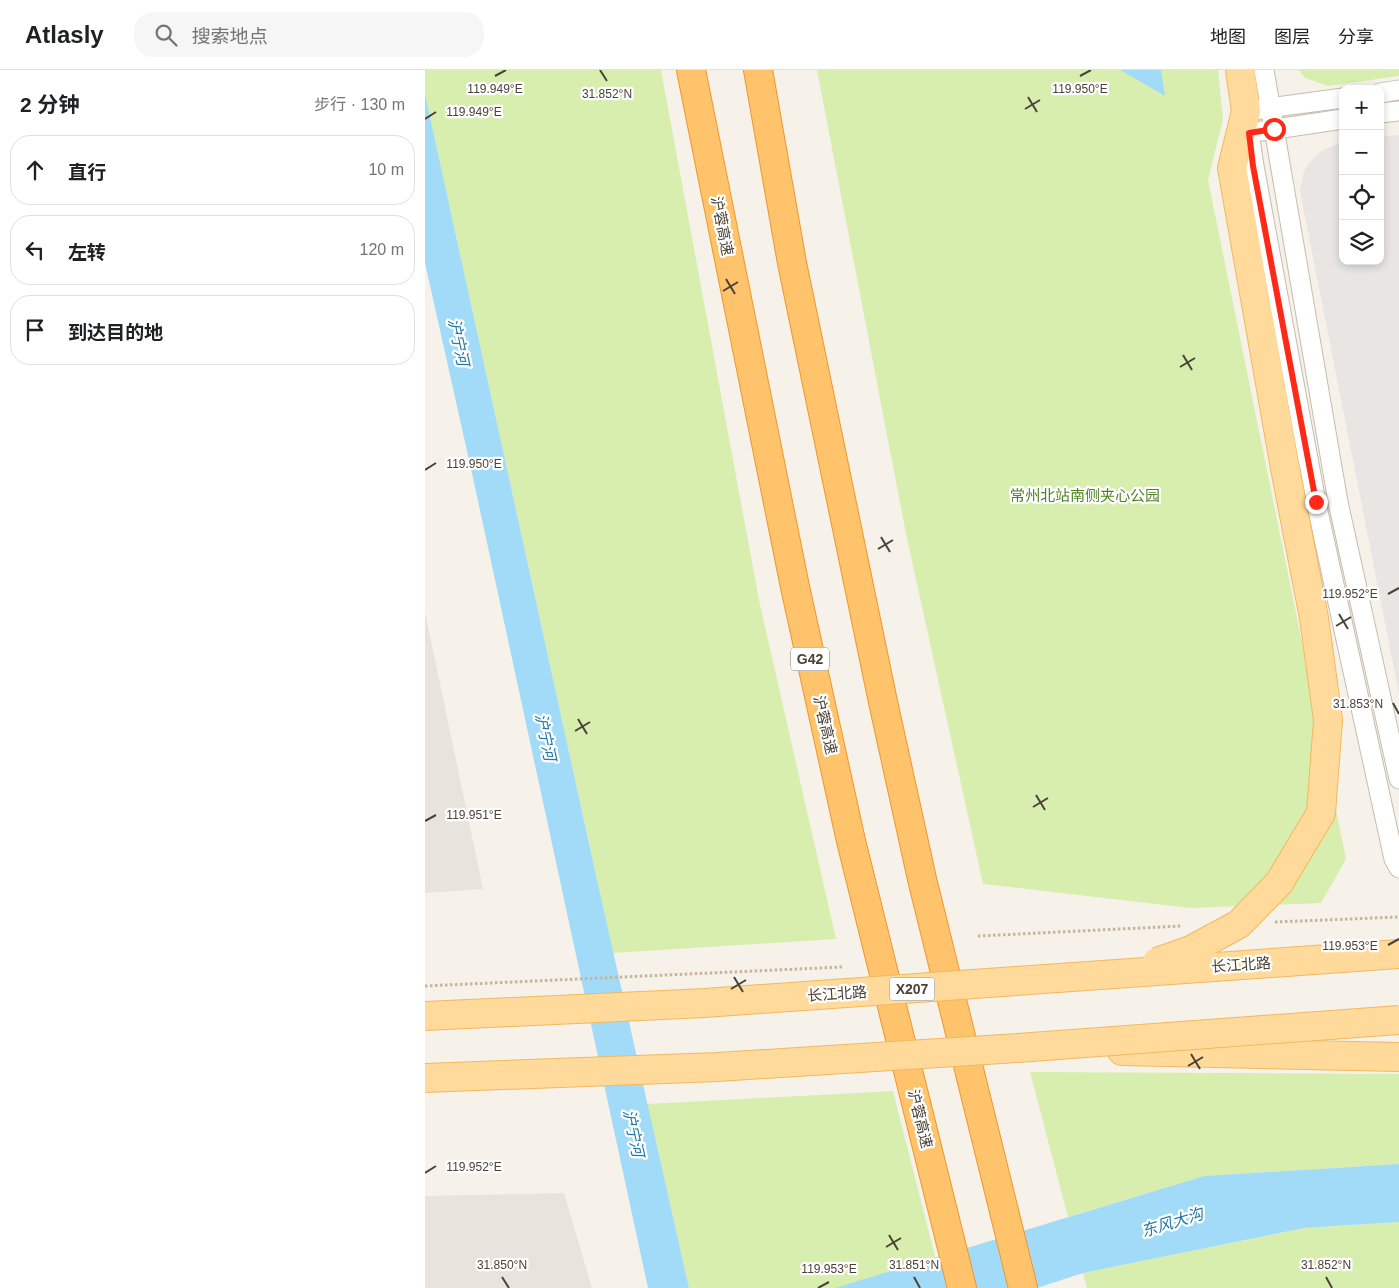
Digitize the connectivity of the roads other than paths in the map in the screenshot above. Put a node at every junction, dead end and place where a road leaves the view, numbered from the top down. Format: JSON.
{"nodes":[{"id":1,"x":691,"y":70,"type":"edge"},
{"id":2,"x":758,"y":70,"type":"edge"},
{"id":3,"x":1240,"y":70,"type":"edge"},
{"id":4,"x":1264,"y":70,"type":"edge"},
{"id":5,"x":1399,"y":90,"type":"edge"},
{"id":6,"x":1384,"y":92,"type":"edge"},
{"id":7,"x":1339,"y":99,"type":"edge"},
{"id":8,"x":1399,"y":111,"type":"edge"},
{"id":9,"x":1384,"y":113,"type":"edge"},
{"id":10,"x":1255,"y":117,"type":"junction"},
{"id":11,"x":1339,"y":120,"type":"edge"},
{"id":12,"x":1274,"y":129,"type":"junction"},
{"id":13,"x":1399,"y":779,"type":"edge"},
{"id":14,"x":1399,"y":868,"type":"edge"},
{"id":15,"x":1399,"y":954,"type":"edge"},
{"id":16,"x":1121,"y":974,"type":"junction"},
{"id":17,"x":425,"y":1016,"type":"edge"},
{"id":18,"x":1399,"y":1020,"type":"edge"},
{"id":19,"x":1018,"y":1048,"type":"junction"},
{"id":20,"x":1399,"y":1057,"type":"edge"},
{"id":21,"x":425,"y":1078,"type":"edge"},
{"id":22,"x":962,"y":1288,"type":"edge"},
{"id":23,"x":1023,"y":1288,"type":"edge"}],
"edges":[{"from":1,"to":22,"type":"highway","name":"沪蓉高速","number":"G42"},
{"from":2,"to":23,"type":"highway"},
{"from":3,"to":10,"type":"main road"},
{"from":4,"to":10,"type":"street"},
{"from":5,"to":6,"type":"street"},
{"from":7,"to":10,"type":"street"},
{"from":8,"to":9,"type":"street"},
{"from":10,"to":12,"type":"street"},
{"from":10,"to":12,"type":"street"},
{"from":10,"to":14,"type":"street"},
{"from":10,"to":16,"type":"main road","bridge":true},
{"from":11,"to":12,"type":"street"},
{"from":12,"to":13,"type":"street"},
{"from":15,"to":16,"type":"main road","name":"长江北路","number":"X207","bridge":true},
{"from":16,"to":17,"type":"main road","name":"长江北路","number":"X207","bridge":true},
{"from":18,"to":19,"type":"main road","bridge":true},
{"from":19,"to":20,"type":"main road","bridge":true},
{"from":19,"to":21,"type":"main road","bridge":true}]}
